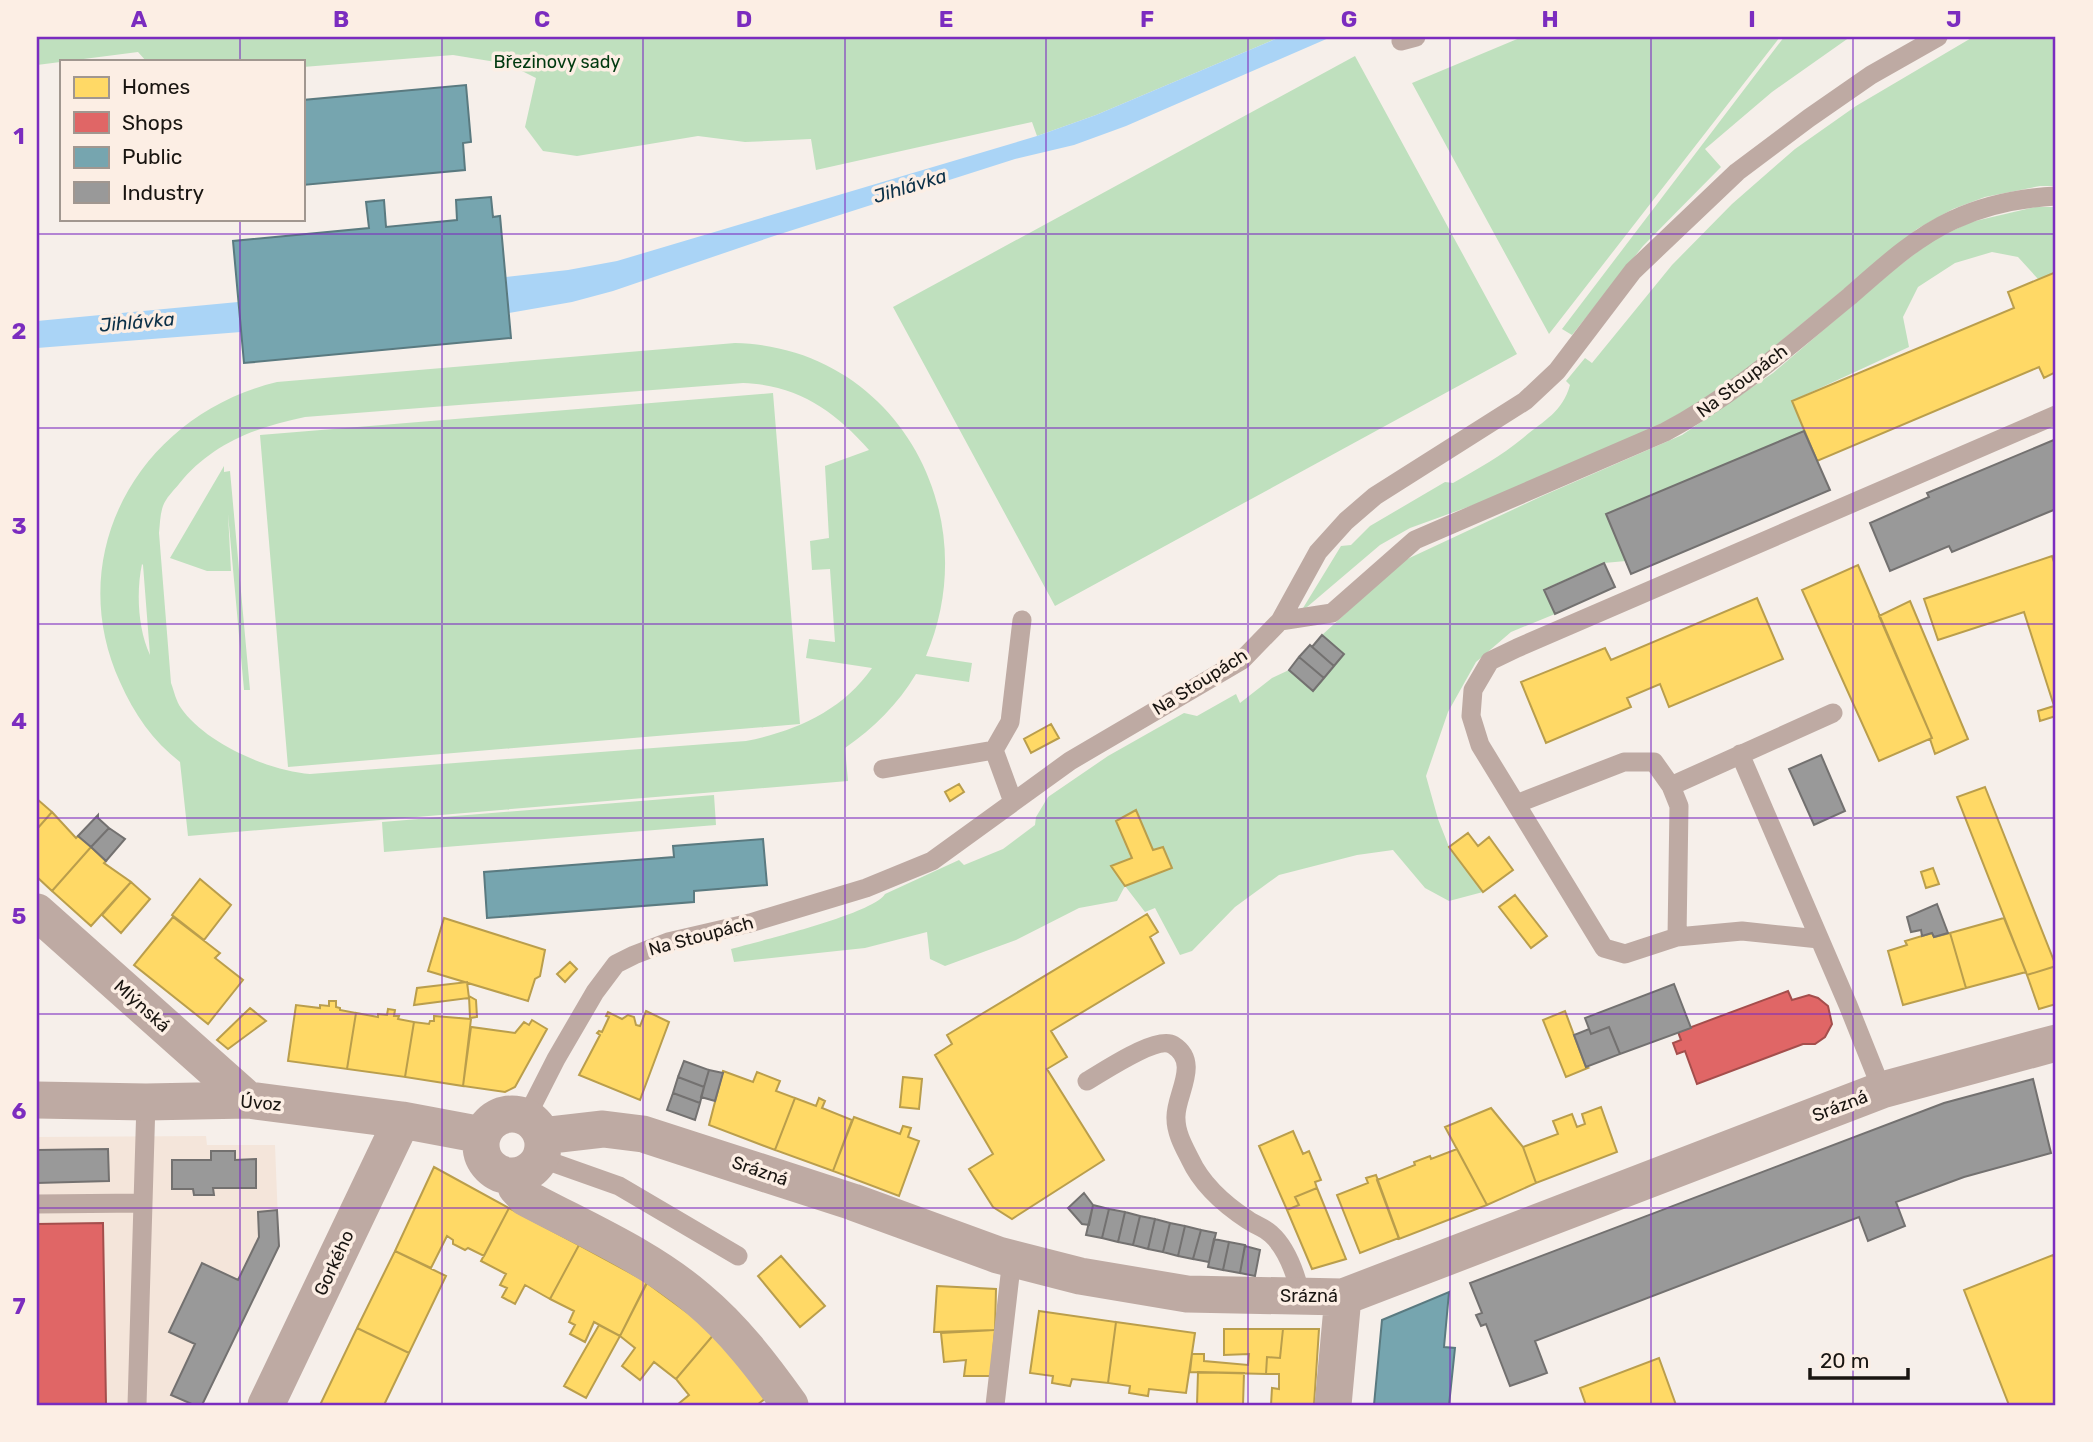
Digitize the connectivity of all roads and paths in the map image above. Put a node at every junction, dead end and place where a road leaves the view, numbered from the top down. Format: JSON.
{"nodes":[{"id":1,"x":1938,"y":37,"type":"edge"},
{"id":2,"x":2056,"y":196,"type":"edge"},
{"id":3,"x":2056,"y":415,"type":"edge"},
{"id":4,"x":1022,"y":620,"type":"dead end"},
{"id":5,"x":1280,"y":621,"type":"junction"},
{"id":6,"x":1833,"y":713,"type":"dead end"},
{"id":7,"x":994,"y":750,"type":"junction"},
{"id":8,"x":1740,"y":754,"type":"junction"},
{"id":9,"x":883,"y":769,"type":"dead end"},
{"id":10,"x":1671,"y":786,"type":"junction"},
{"id":11,"x":1013,"y":802,"type":"junction"},
{"id":12,"x":1516,"y":804,"type":"junction"},
{"id":13,"x":37,"y":912,"type":"edge"},
{"id":14,"x":1677,"y":937,"type":"junction"},
{"id":15,"x":1819,"y":940,"type":"junction"},
{"id":16,"x":2056,"y":1043,"type":"edge"},
{"id":17,"x":1087,"y":1081,"type":"dead end"},
{"id":18,"x":1882,"y":1090,"type":"junction"},
{"id":19,"x":37,"y":1100,"type":"edge"},
{"id":20,"x":248,"y":1100,"type":"junction"},
{"id":21,"x":146,"y":1102,"type":"junction"},
{"id":22,"x":402,"y":1120,"type":"junction"},
{"id":23,"x":482,"y":1135,"type":"junction"},
{"id":24,"x":530,"y":1147,"type":"junction"},
{"id":25,"x":143,"y":1203,"type":"junction"},
{"id":26,"x":37,"y":1205,"type":"edge"},
{"id":27,"x":738,"y":1256,"type":"dead end"},
{"id":28,"x":1012,"y":1258,"type":"junction"},
{"id":29,"x":1301,"y":1296,"type":"junction"},
{"id":30,"x":1343,"y":1297,"type":"junction"},
{"id":31,"x":136,"y":1405,"type":"edge"},
{"id":32,"x":266,"y":1405,"type":"edge"},
{"id":33,"x":790,"y":1405,"type":"edge"},
{"id":34,"x":995,"y":1405,"type":"edge"},
{"id":35,"x":1333,"y":1405,"type":"edge"}],
"edges":[{"from":1,"to":5,"type":"lane"},
{"from":2,"to":5,"type":"lane","name":"Na Stoupách"},
{"from":3,"to":12,"type":"lane"},
{"from":4,"to":7,"type":"lane"},
{"from":5,"to":11,"type":"lane","name":"Na Stoupách"},
{"from":6,"to":8,"type":"lane"},
{"from":7,"to":9,"type":"lane"},
{"from":7,"to":11,"type":"lane"},
{"from":8,"to":10,"type":"lane"},
{"from":8,"to":15,"type":"lane"},
{"from":10,"to":12,"type":"lane"},
{"from":10,"to":14,"type":"lane"},
{"from":11,"to":24,"type":"lane","name":"Na Stoupách"},
{"from":12,"to":14,"type":"lane"},
{"from":13,"to":20,"type":"street","name":"Mlýnská"},
{"from":14,"to":15,"type":"lane"},
{"from":15,"to":18,"type":"lane"},
{"from":16,"to":18,"type":"street","name":"Srázná"},
{"from":17,"to":29,"type":"lane"},
{"from":18,"to":30,"type":"street","name":"Srázná"},
{"from":19,"to":21,"type":"street","name":"Úvoz"},
{"from":20,"to":21,"type":"street","name":"Úvoz"},
{"from":20,"to":22,"type":"street","name":"Úvoz"},
{"from":21,"to":25,"type":"lane"},
{"from":22,"to":23,"type":"street","name":"Úvoz"},
{"from":22,"to":32,"type":"street","name":"Gorkého"},
{"from":23,"to":24,"type":"street"},
{"from":23,"to":24,"type":"street"},
{"from":24,"to":27,"type":"lane"},
{"from":24,"to":28,"type":"street","name":"Srázná"},
{"from":24,"to":33,"type":"street"},
{"from":25,"to":26,"type":"lane"},
{"from":25,"to":31,"type":"lane"},
{"from":28,"to":29,"type":"street","name":"Srázná"},
{"from":28,"to":34,"type":"lane"},
{"from":29,"to":30,"type":"street","name":"Srázná"},
{"from":30,"to":35,"type":"street"}]}
